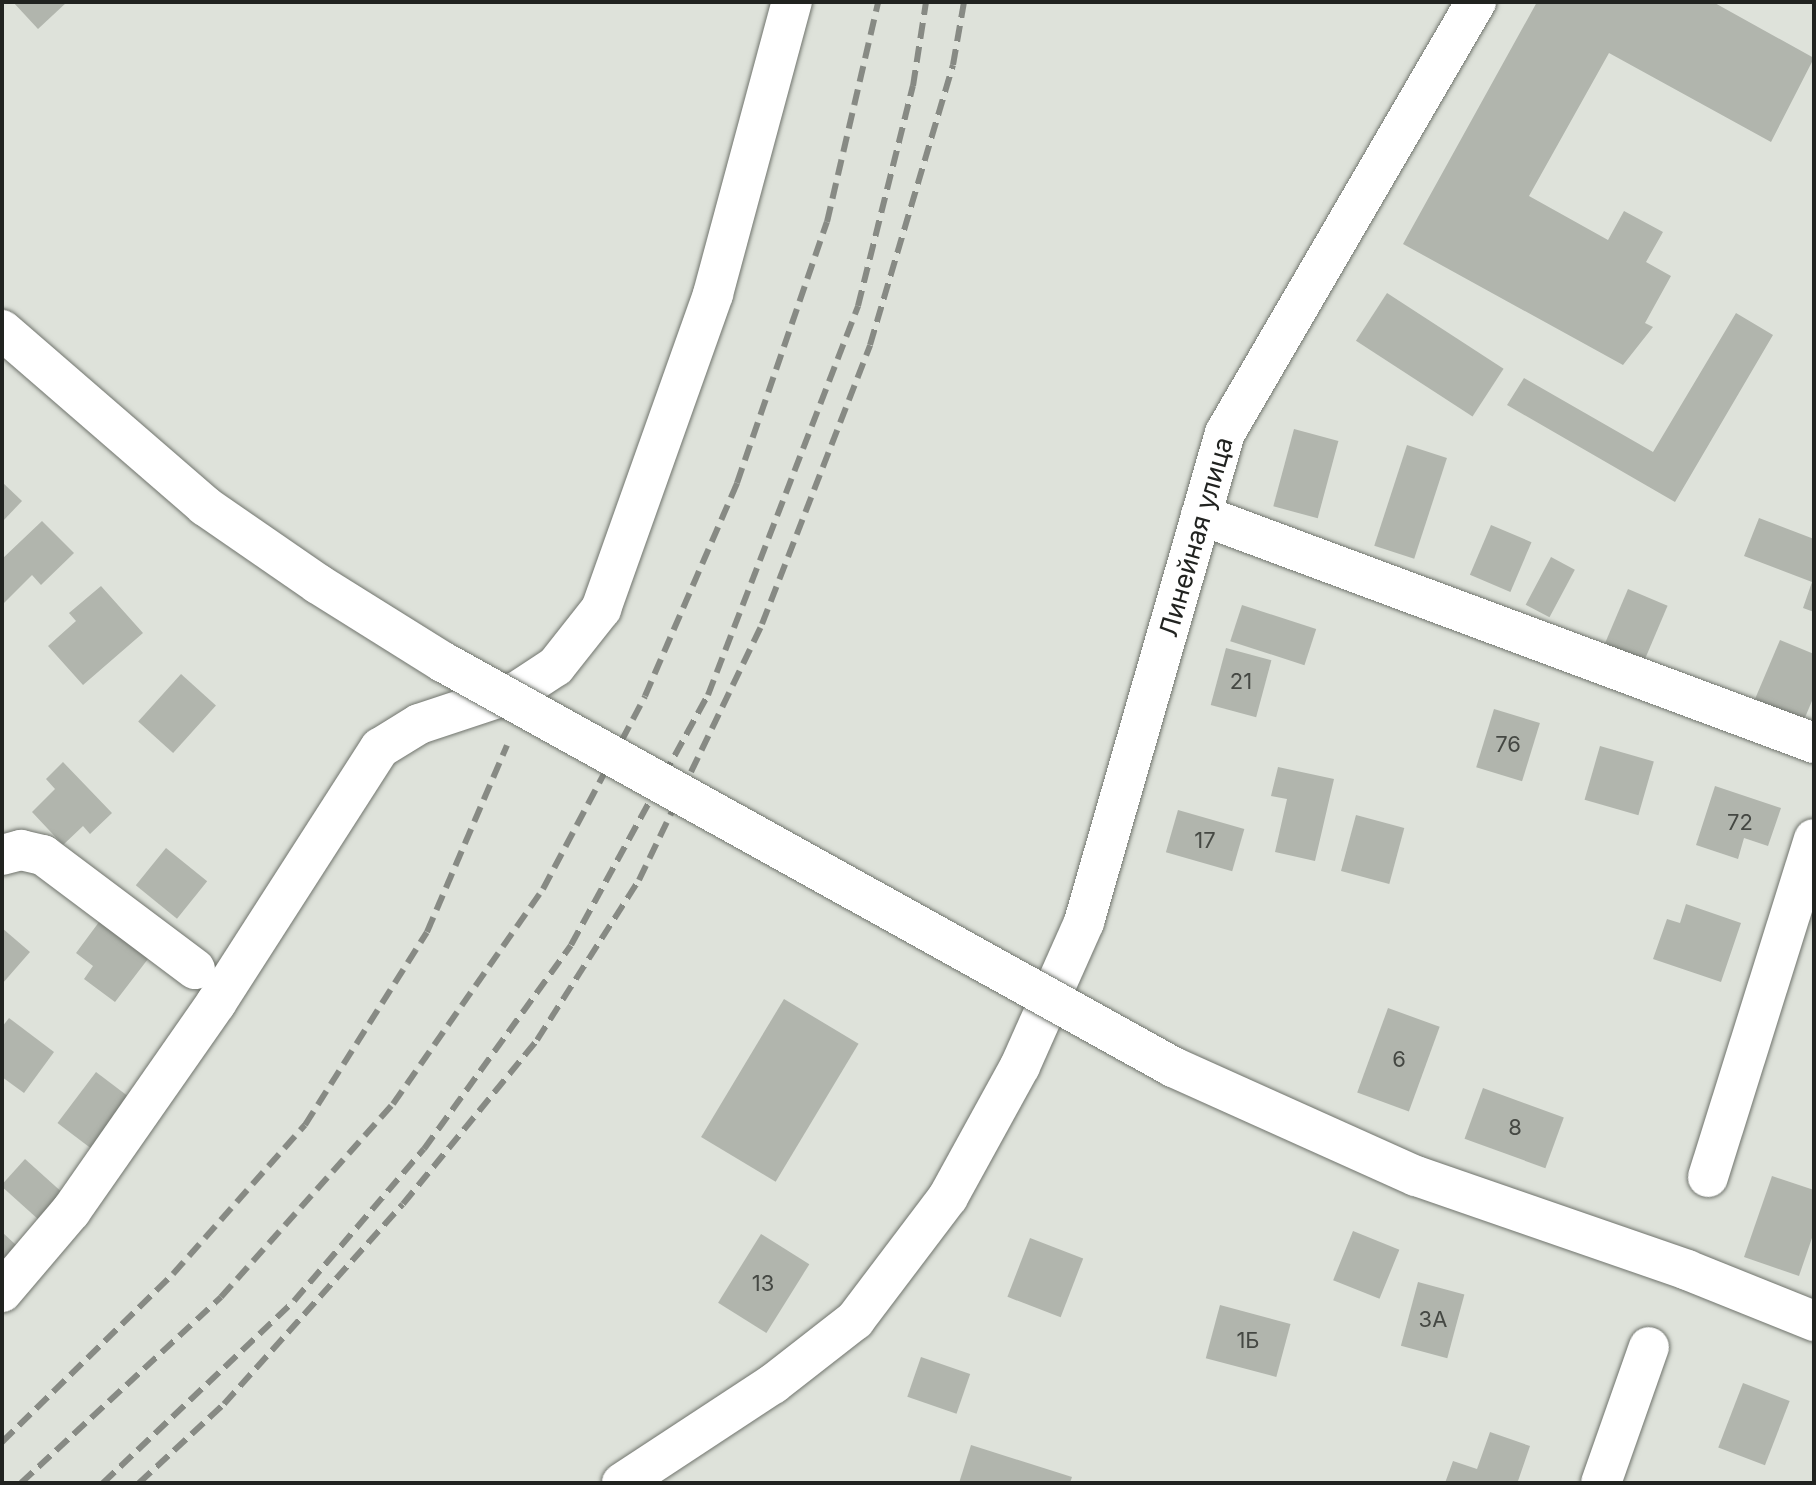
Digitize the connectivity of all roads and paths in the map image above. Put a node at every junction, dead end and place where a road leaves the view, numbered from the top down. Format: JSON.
{"nodes":[{"id":1,"x":792,"y":2,"type":"edge"},
{"id":2,"x":1476,"y":2,"type":"edge"},
{"id":3,"x":2,"y":330,"type":"edge"},
{"id":4,"x":1201,"y":515,"type":"junction"},
{"id":5,"x":1814,"y":743,"type":"edge"},
{"id":6,"x":1814,"y":839,"type":"edge"},
{"id":7,"x":2,"y":855,"type":"edge"},
{"id":8,"x":195,"y":969,"type":"dead end"},
{"id":9,"x":1708,"y":1177,"type":"dead end"},
{"id":10,"x":2,"y":1292,"type":"edge"},
{"id":11,"x":1814,"y":1321,"type":"edge"},
{"id":12,"x":1649,"y":1347,"type":"dead end"},
{"id":13,"x":622,"y":1483,"type":"edge"},
{"id":14,"x":1601,"y":1483,"type":"edge"}],
"edges":[{"from":1,"to":10,"type":"street"},
{"from":2,"to":4,"type":"street","name":"Линейная улица"},
{"from":3,"to":11,"type":"street","bridge":true},
{"from":4,"to":5,"type":"street"},
{"from":4,"to":13,"type":"street","name":"Линейная улица"},
{"from":6,"to":9,"type":"street"},
{"from":7,"to":8,"type":"street"},
{"from":12,"to":14,"type":"street"}]}
